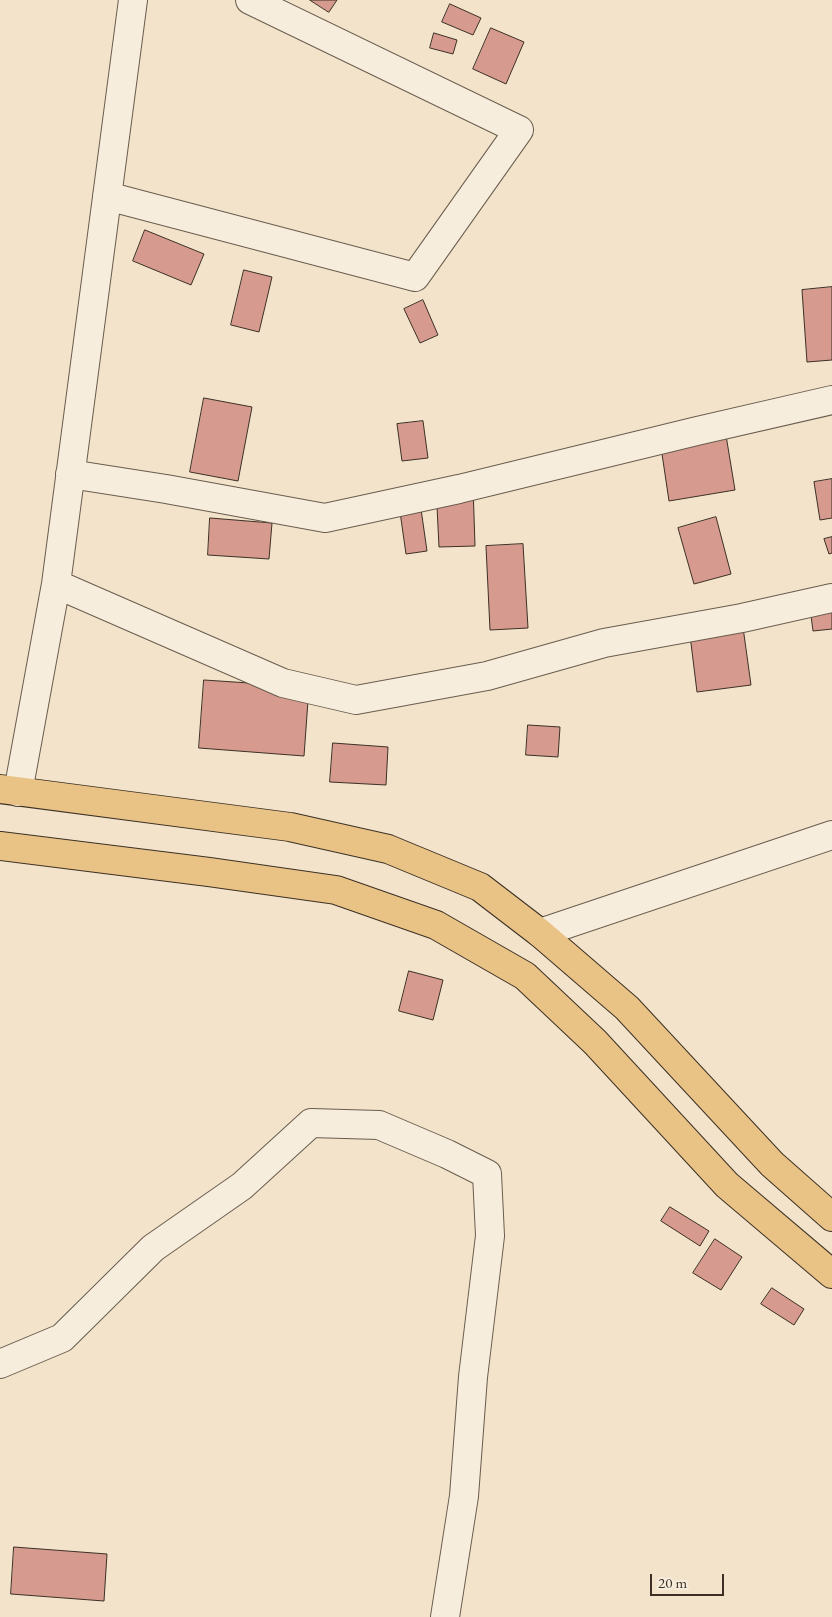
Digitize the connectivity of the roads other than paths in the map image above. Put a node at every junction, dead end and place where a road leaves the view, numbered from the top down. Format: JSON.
{"nodes":[{"id":1,"x":132,"y":0,"type":"edge"},
{"id":2,"x":250,"y":0,"type":"edge"},
{"id":3,"x":107,"y":196,"type":"junction"},
{"id":4,"x":832,"y":400,"type":"edge"},
{"id":5,"x":70,"y":474,"type":"junction"},
{"id":6,"x":56,"y":584,"type":"junction"},
{"id":7,"x":832,"y":598,"type":"edge"},
{"id":8,"x":9,"y":790,"type":"edge"},
{"id":9,"x":832,"y":835,"type":"edge"},
{"id":10,"x":0,"y":846,"type":"edge"},
{"id":11,"x":540,"y":933,"type":"junction"},
{"id":12,"x":832,"y":1218,"type":"edge"},
{"id":13,"x":832,"y":1274,"type":"edge"},
{"id":14,"x":0,"y":1364,"type":"edge"},
{"id":15,"x":445,"y":1617,"type":"edge"}],
"edges":[{"from":1,"to":3,"type":"street"},
{"from":2,"to":3,"type":"street"},
{"from":3,"to":5,"type":"street"},
{"from":4,"to":5,"type":"street"},
{"from":5,"to":6,"type":"street"},
{"from":6,"to":7,"type":"street"},
{"from":6,"to":8,"type":"street"},
{"from":8,"to":11,"type":"main road"},
{"from":9,"to":11,"type":"street"},
{"from":10,"to":13,"type":"main road"},
{"from":11,"to":12,"type":"main road"},
{"from":14,"to":15,"type":"street"}]}
